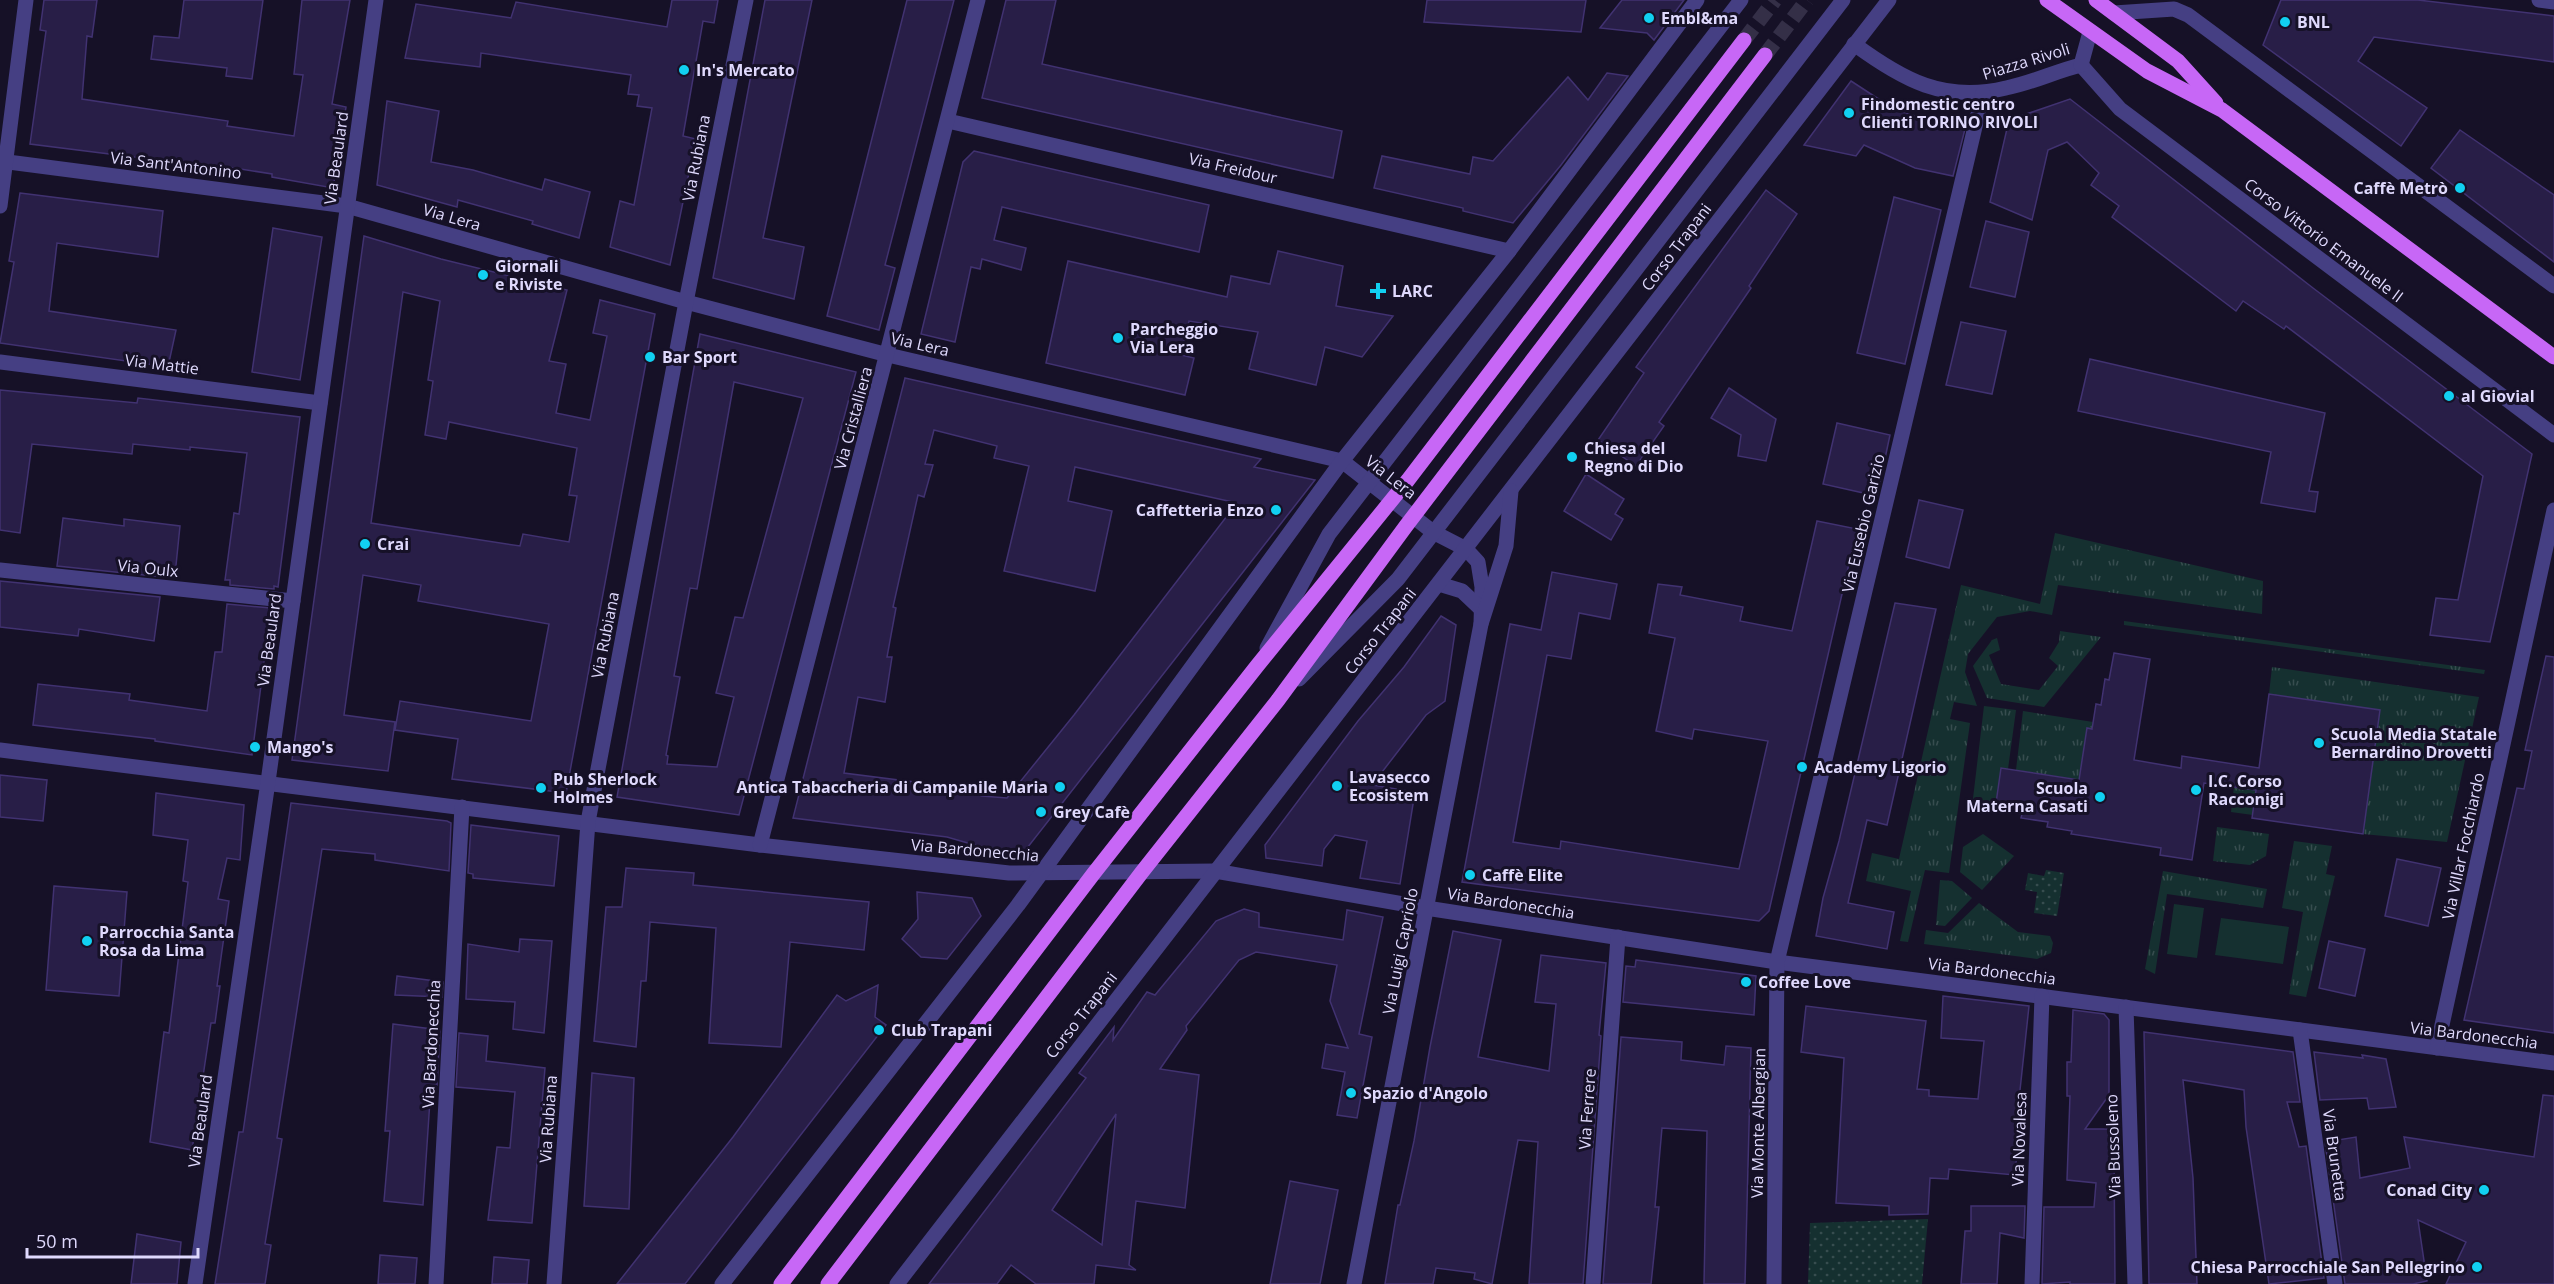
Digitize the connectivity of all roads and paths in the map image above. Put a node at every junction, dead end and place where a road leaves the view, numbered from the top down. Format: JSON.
{"nodes":[{"id":1,"x":26,"y":0,"type":"edge"},
{"id":2,"x":376,"y":0,"type":"edge"},
{"id":3,"x":746,"y":0,"type":"edge"},
{"id":4,"x":978,"y":0,"type":"edge"},
{"id":5,"x":1697,"y":0,"type":"edge"},
{"id":6,"x":1741,"y":0,"type":"edge"},
{"id":7,"x":1843,"y":0,"type":"edge"},
{"id":8,"x":1889,"y":0,"type":"edge"},
{"id":9,"x":2048,"y":0,"type":"edge"},
{"id":10,"x":2540,"y":0,"type":"edge"},
{"id":11,"x":2099,"y":1,"type":"edge"},
{"id":12,"x":2554,"y":2,"type":"edge"},
{"id":13,"x":2114,"y":14,"type":"junction"},
{"id":14,"x":2090,"y":32,"type":"junction"},
{"id":15,"x":1744,"y":40,"type":"tunnel mouth"},
{"id":16,"x":1854,"y":44,"type":"junction"},
{"id":17,"x":1765,"y":55,"type":"tunnel mouth"},
{"id":18,"x":2081,"y":65,"type":"junction"},
{"id":19,"x":1983,"y":93,"type":"junction"},
{"id":20,"x":2222,"y":110,"type":"junction"},
{"id":21,"x":948,"y":121,"type":"junction"},
{"id":22,"x":3,"y":161,"type":"edge"},
{"id":23,"x":0,"y":206,"type":"edge"},
{"id":24,"x":347,"y":206,"type":"junction"},
{"id":25,"x":1509,"y":251,"type":"junction"},
{"id":26,"x":2554,"y":286,"type":"edge"},
{"id":27,"x":686,"y":302,"type":"junction"},
{"id":28,"x":888,"y":355,"type":"junction"},
{"id":29,"x":2554,"y":357,"type":"edge"},
{"id":30,"x":0,"y":362,"type":"edge"},
{"id":31,"x":320,"y":403,"type":"junction"},
{"id":32,"x":2554,"y":435,"type":"edge"},
{"id":33,"x":1342,"y":461,"type":"junction"},
{"id":34,"x":1370,"y":483,"type":"junction"},
{"id":35,"x":1511,"y":491,"type":"junction"},
{"id":36,"x":1392,"y":500,"type":"junction"},
{"id":37,"x":2554,"y":510,"type":"edge"},
{"id":38,"x":1413,"y":517,"type":"junction"},
{"id":39,"x":1433,"y":532,"type":"junction"},
{"id":40,"x":1466,"y":549,"type":"junction"},
{"id":41,"x":0,"y":570,"type":"edge"},
{"id":42,"x":1439,"y":584,"type":"junction"},
{"id":43,"x":293,"y":602,"type":"junction"},
{"id":44,"x":1481,"y":616,"type":"junction"},
{"id":45,"x":1257,"y":666,"type":"junction"},
{"id":46,"x":1278,"y":700,"type":"junction"},
{"id":47,"x":0,"y":750,"type":"edge"},
{"id":48,"x":268,"y":782,"type":"junction"},
{"id":49,"x":462,"y":807,"type":"junction"},
{"id":50,"x":588,"y":822,"type":"junction"},
{"id":51,"x":760,"y":845,"type":"junction"},
{"id":52,"x":1215,"y":871,"type":"junction"},
{"id":53,"x":1142,"y":872,"type":"junction"},
{"id":54,"x":1095,"y":873,"type":"junction"},
{"id":55,"x":1042,"y":874,"type":"junction"},
{"id":56,"x":1426,"y":908,"type":"junction"},
{"id":57,"x":1618,"y":937,"type":"junction"},
{"id":58,"x":1777,"y":962,"type":"junction"},
{"id":59,"x":2042,"y":996,"type":"junction"},
{"id":60,"x":2126,"y":1007,"type":"junction"},
{"id":61,"x":2300,"y":1030,"type":"junction"},
{"id":62,"x":2437,"y":1048,"type":"junction"},
{"id":63,"x":2554,"y":1063,"type":"edge"},
{"id":64,"x":195,"y":1284,"type":"edge"},
{"id":65,"x":436,"y":1284,"type":"edge"},
{"id":66,"x":554,"y":1284,"type":"edge"},
{"id":67,"x":722,"y":1284,"type":"edge"},
{"id":68,"x":781,"y":1284,"type":"edge"},
{"id":69,"x":828,"y":1284,"type":"edge"},
{"id":70,"x":897,"y":1284,"type":"edge"},
{"id":71,"x":1354,"y":1284,"type":"edge"},
{"id":72,"x":1593,"y":1284,"type":"edge"},
{"id":73,"x":1774,"y":1284,"type":"edge"},
{"id":74,"x":2032,"y":1284,"type":"edge"},
{"id":75,"x":2135,"y":1284,"type":"edge"},
{"id":76,"x":2334,"y":1284,"type":"edge"}],
"edges":[{"from":1,"to":22,"type":"street"},
{"from":2,"to":24,"type":"street","name":"Via Beaulard"},
{"from":3,"to":27,"type":"street","name":"Via Rubiana"},
{"from":4,"to":21,"type":"street","name":"Via Cristalliera"},
{"from":5,"to":25,"type":"street"},
{"from":6,"to":34,"type":"street"},
{"from":7,"to":39,"type":"street","name":"Corso Trapani"},
{"from":8,"to":16,"type":"street","name":"Corso Trapani"},
{"from":9,"to":14,"type":"main road"},
{"from":10,"to":12,"type":"street"},
{"from":11,"to":13,"type":"main road"},
{"from":13,"to":20,"type":"main road"},
{"from":13,"to":26,"type":"street"},
{"from":14,"to":18,"type":"street","name":"Piazza Rivoli"},
{"from":14,"to":20,"type":"main road"},
{"from":15,"to":36,"type":"main road"},
{"from":16,"to":19,"type":"street","name":"Piazza Rivoli"},
{"from":16,"to":35,"type":"street","name":"Corso Trapani"},
{"from":17,"to":38,"type":"main road","name":"Corso Trapani"},
{"from":18,"to":19,"type":"street","name":"Piazza Rivoli"},
{"from":18,"to":32,"type":"street","name":"Corso Vittorio Emanuele II"},
{"from":19,"to":58,"type":"street","name":"Via Eusebio Garizio"},
{"from":20,"to":29,"type":"main road"},
{"from":21,"to":25,"type":"street","name":"Via Freidour"},
{"from":21,"to":28,"type":"street","name":"Via Cristalliera"},
{"from":22,"to":23,"type":"street"},
{"from":22,"to":24,"type":"street","name":"Via Sant'Antonino"},
{"from":24,"to":27,"type":"street","name":"Via Lera"},
{"from":24,"to":31,"type":"street","name":"Via Beaulard"},
{"from":25,"to":33,"type":"street"},
{"from":27,"to":28,"type":"street","name":"Via Lera"},
{"from":27,"to":50,"type":"street","name":"Via Rubiana"},
{"from":28,"to":33,"type":"street","name":"Via Lera"},
{"from":28,"to":51,"type":"street","name":"Via Cristalliera"},
{"from":30,"to":31,"type":"street","name":"Via Mattie"},
{"from":31,"to":43,"type":"street","name":"Via Beaulard"},
{"from":33,"to":34,"type":"street","name":"Via Lera"},
{"from":33,"to":55,"type":"street"},
{"from":34,"to":36,"type":"street","name":"Via Lera"},
{"from":34,"to":45,"type":"street"},
{"from":35,"to":40,"type":"street","name":"Corso Trapani"},
{"from":35,"to":44,"type":"street","name":"Via Luigi Capriolo"},
{"from":36,"to":38,"type":"street","name":"Via Lera"},
{"from":36,"to":45,"type":"main road"},
{"from":37,"to":62,"type":"street","name":"Via Villar Focchiardo"},
{"from":38,"to":39,"type":"street","name":"Via Lera"},
{"from":38,"to":46,"type":"main road","name":"Corso Trapani"},
{"from":39,"to":40,"type":"street","name":"Via Lera"},
{"from":39,"to":46,"type":"street","name":"Corso Trapani"},
{"from":40,"to":42,"type":"street","name":"Corso Trapani"},
{"from":40,"to":44,"type":"street","name":"Via Luigi Capriolo"},
{"from":41,"to":43,"type":"street","name":"Via Oulx"},
{"from":42,"to":44,"type":"street"},
{"from":42,"to":52,"type":"street","name":"Corso Trapani"},
{"from":43,"to":48,"type":"street","name":"Via Beaulard"},
{"from":44,"to":56,"type":"street","name":"Via Luigi Capriolo"},
{"from":45,"to":54,"type":"main road"},
{"from":46,"to":53,"type":"main road","name":"Corso Trapani"},
{"from":47,"to":48,"type":"street","name":"Via Bardonecchia"},
{"from":48,"to":49,"type":"street","name":"Via Bardonecchia"},
{"from":48,"to":64,"type":"street","name":"Via Beaulard"},
{"from":49,"to":50,"type":"street","name":"Via Bardonecchia"},
{"from":49,"to":65,"type":"street","name":"Via Bardonecchia"},
{"from":50,"to":51,"type":"street","name":"Via Bardonecchia"},
{"from":50,"to":66,"type":"street","name":"Via Rubiana"},
{"from":51,"to":55,"type":"street","name":"Via Bardonecchia"},
{"from":52,"to":53,"type":"street","name":"Via Bardonecchia"},
{"from":52,"to":56,"type":"street","name":"Via Bardonecchia"},
{"from":52,"to":70,"type":"street","name":"Corso Trapani"},
{"from":53,"to":54,"type":"street","name":"Via Bardonecchia"},
{"from":53,"to":69,"type":"main road","name":"Corso Trapani"},
{"from":54,"to":55,"type":"street","name":"Via Bardonecchia"},
{"from":54,"to":68,"type":"main road"},
{"from":55,"to":67,"type":"street"},
{"from":56,"to":57,"type":"street","name":"Via Bardonecchia"},
{"from":56,"to":71,"type":"street","name":"Via Luigi Capriolo"},
{"from":57,"to":58,"type":"street","name":"Via Bardonecchia"},
{"from":57,"to":72,"type":"street","name":"Via Ferrere"},
{"from":58,"to":59,"type":"street","name":"Via Bardonecchia"},
{"from":58,"to":73,"type":"street","name":"Via Monte Albergian"},
{"from":59,"to":60,"type":"street","name":"Via Bardonecchia"},
{"from":59,"to":74,"type":"street","name":"Via Novalesa"},
{"from":60,"to":61,"type":"street","name":"Via Bardonecchia"},
{"from":60,"to":75,"type":"street","name":"Via Bussoleno"},
{"from":61,"to":62,"type":"street","name":"Via Bardonecchia"},
{"from":61,"to":76,"type":"street","name":"Via Brunetta"},
{"from":62,"to":63,"type":"street","name":"Via Bardonecchia"}]}
